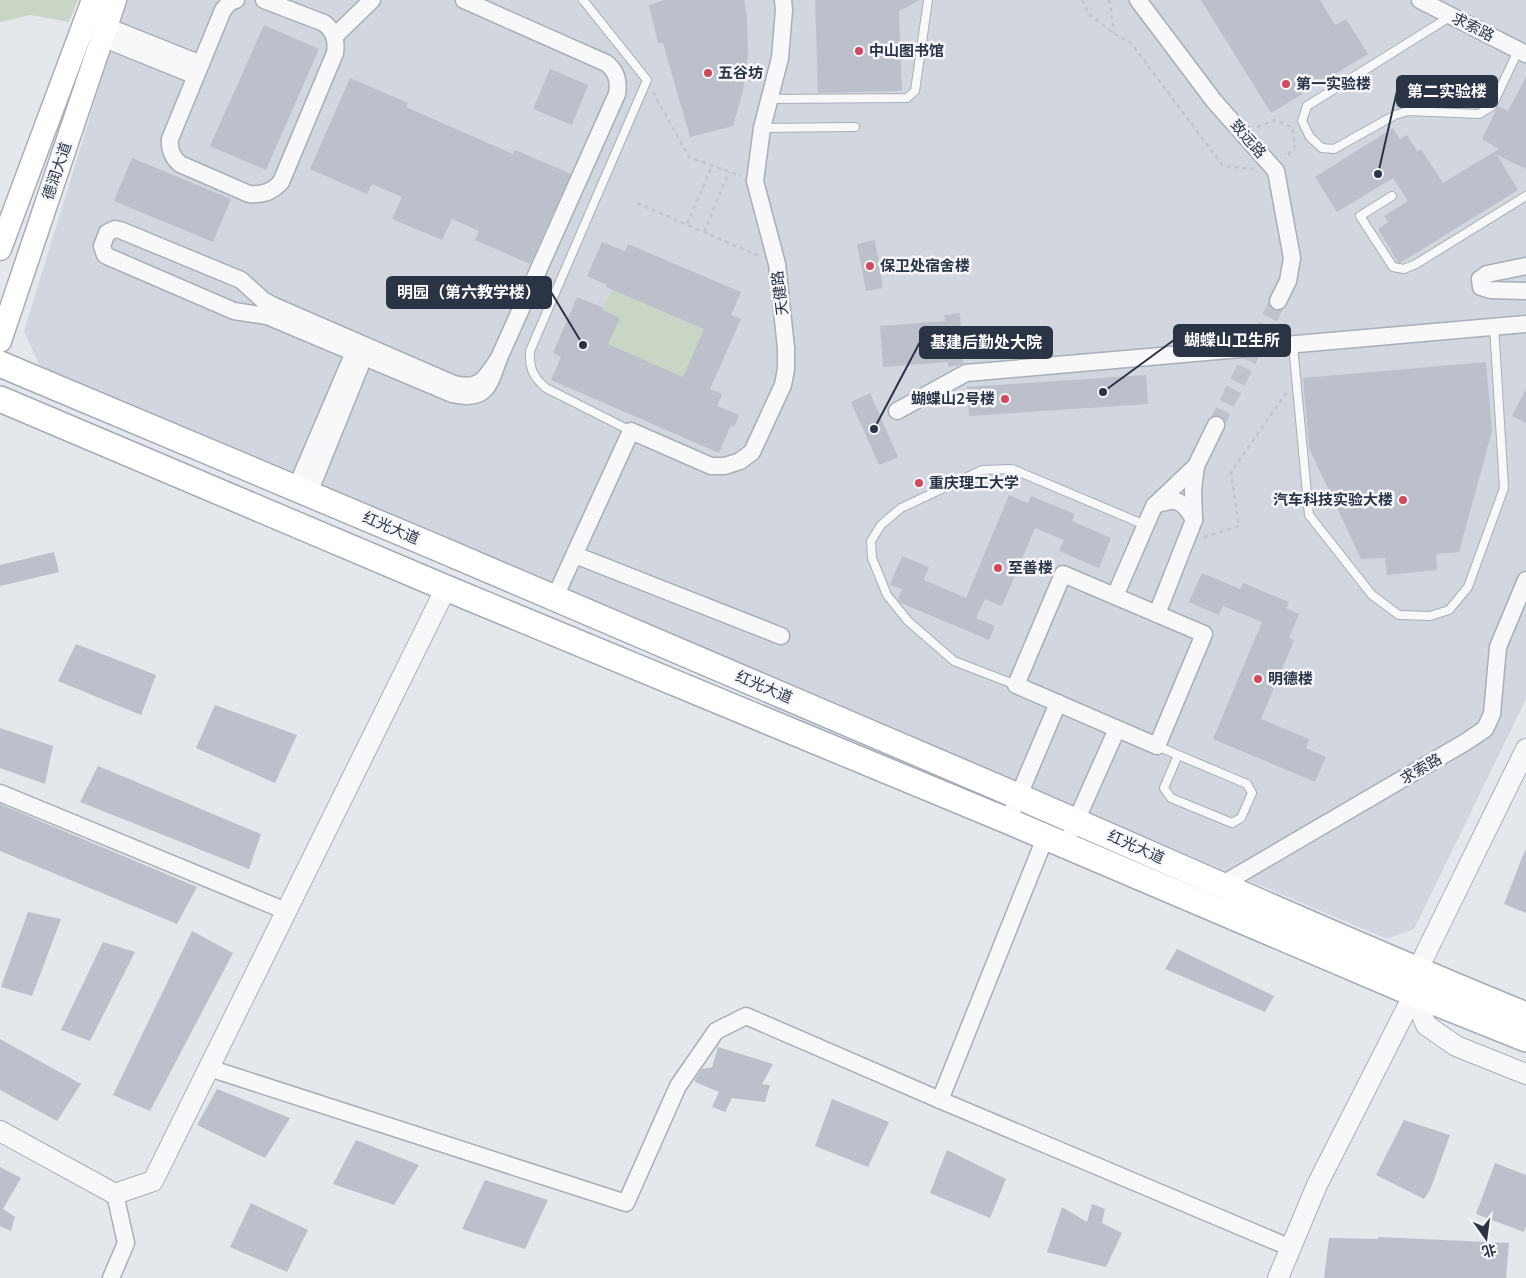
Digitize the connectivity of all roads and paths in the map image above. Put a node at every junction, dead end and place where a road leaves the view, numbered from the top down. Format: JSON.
{"nodes":[{"id":1,"x":93,"y":0,"type":"edge"},
{"id":2,"x":115,"y":0,"type":"edge"},
{"id":3,"x":236,"y":0,"type":"edge"},
{"id":4,"x":264,"y":0,"type":"edge"},
{"id":5,"x":372,"y":0,"type":"edge"},
{"id":6,"x":464,"y":0,"type":"edge"},
{"id":7,"x":583,"y":0,"type":"edge"},
{"id":8,"x":783,"y":0,"type":"edge"},
{"id":9,"x":928,"y":0,"type":"edge"},
{"id":10,"x":1082,"y":0,"type":"edge"},
{"id":11,"x":1108,"y":0,"type":"edge"},
{"id":12,"x":1138,"y":0,"type":"edge"},
{"id":13,"x":1420,"y":0,"type":"edge"},
{"id":14,"x":1451,"y":16,"type":"junction"},
{"id":15,"x":104,"y":32,"type":"junction"},
{"id":16,"x":1115,"y":34,"type":"junction"},
{"id":17,"x":335,"y":36,"type":"junction"},
{"id":18,"x":1522,"y":52,"type":"edge"},
{"id":19,"x":198,"y":70,"type":"junction"},
{"id":20,"x":647,"y":80,"type":"junction"},
{"id":21,"x":769,"y":99,"type":"junction"},
{"id":22,"x":855,"y":127,"type":"dead end"},
{"id":23,"x":762,"y":128,"type":"junction"},
{"id":24,"x":1252,"y":130,"type":"dead end"},
{"id":25,"x":712,"y":166,"type":"junction"},
{"id":26,"x":1279,"y":167,"type":"junction"},
{"id":27,"x":729,"y":172,"type":"junction"},
{"id":28,"x":755,"y":181,"type":"junction"},
{"id":29,"x":1392,"y":196,"type":"dead end"},
{"id":30,"x":1526,"y":196,"type":"edge"},
{"id":31,"x":638,"y":203,"type":"dead end"},
{"id":32,"x":687,"y":224,"type":"junction"},
{"id":33,"x":704,"y":232,"type":"junction"},
{"id":34,"x":0,"y":249,"type":"edge"},
{"id":35,"x":777,"y":264,"type":"junction"},
{"id":36,"x":1526,"y":266,"type":"edge"},
{"id":37,"x":1526,"y":290,"type":"edge"},
{"id":38,"x":1278,"y":301,"type":"tunnel mouth"},
{"id":39,"x":1526,"y":324,"type":"edge"},
{"id":40,"x":1494,"y":326,"type":"junction"},
{"id":41,"x":0,"y":341,"type":"edge"},
{"id":42,"x":1293,"y":345,"type":"junction"},
{"id":43,"x":361,"y":350,"type":"junction"},
{"id":44,"x":0,"y":364,"type":"edge"},
{"id":45,"x":0,"y":399,"type":"edge"},
{"id":46,"x":1282,"y":400,"type":"dead end"},
{"id":47,"x":897,"y":411,"type":"dead end"},
{"id":48,"x":1216,"y":425,"type":"tunnel mouth"},
{"id":49,"x":631,"y":431,"type":"junction"},
{"id":50,"x":1196,"y":466,"type":"junction"},
{"id":51,"x":302,"y":491,"type":"junction"},
{"id":52,"x":1154,"y":506,"type":"junction"},
{"id":53,"x":1194,"y":520,"type":"junction"},
{"id":54,"x":1145,"y":525,"type":"junction"},
{"id":55,"x":1212,"y":534,"type":"dead end"},
{"id":56,"x":575,"y":555,"type":"junction"},
{"id":57,"x":1526,"y":580,"type":"edge"},
{"id":58,"x":446,"y":588,"type":"junction"},
{"id":59,"x":1115,"y":596,"type":"junction"},
{"id":60,"x":555,"y":597,"type":"junction"},
{"id":61,"x":1157,"y":614,"type":"junction"},
{"id":62,"x":781,"y":636,"type":"dead end"},
{"id":63,"x":1016,"y":684,"type":"junction"},
{"id":64,"x":1058,"y":703,"type":"junction"},
{"id":65,"x":1117,"y":729,"type":"junction"},
{"id":66,"x":1157,"y":746,"type":"junction"},
{"id":67,"x":1526,"y":749,"type":"edge"},
{"id":68,"x":1178,"y":755,"type":"junction"},
{"id":69,"x":0,"y":793,"type":"edge"},
{"id":70,"x":1018,"y":796,"type":"junction"},
{"id":71,"x":1008,"y":821,"type":"junction"},
{"id":72,"x":1076,"y":821,"type":"junction"},
{"id":73,"x":1055,"y":842,"type":"junction"},
{"id":74,"x":1221,"y":885,"type":"junction"},
{"id":75,"x":286,"y":911,"type":"junction"},
{"id":76,"x":1416,"y":982,"type":"junction"},
{"id":77,"x":1526,"y":1016,"type":"edge"},
{"id":78,"x":1526,"y":1039,"type":"edge"},
{"id":79,"x":209,"y":1068,"type":"junction"},
{"id":80,"x":1526,"y":1074,"type":"edge"},
{"id":81,"x":940,"y":1100,"type":"junction"},
{"id":82,"x":0,"y":1131,"type":"edge"},
{"id":83,"x":115,"y":1194,"type":"junction"},
{"id":84,"x":1291,"y":1248,"type":"junction"},
{"id":85,"x":111,"y":1278,"type":"edge"},
{"id":86,"x":1278,"y":1278,"type":"edge"}],
"edges":[{"from":1,"to":34,"type":"main road","name":"德润大道"},
{"from":2,"to":15,"type":"main road","name":"德润大道"},
{"from":3,"to":19,"type":"street"},
{"from":4,"to":17,"type":"street"},
{"from":5,"to":17,"type":"street"},
{"from":6,"to":43,"type":"street"},
{"from":7,"to":20,"type":"lane"},
{"from":8,"to":21,"type":"street","name":"天健路"},
{"from":9,"to":21,"type":"lane"},
{"from":10,"to":16,"type":"path"},
{"from":11,"to":16,"type":"path"},
{"from":12,"to":26,"type":"street","name":"致远路"},
{"from":13,"to":14,"type":"street","name":"求索路"},
{"from":14,"to":18,"type":"street","name":"求索路"},
{"from":14,"to":18,"type":"lane"},
{"from":15,"to":19,"type":"street"},
{"from":15,"to":41,"type":"main road","name":"德润大道"},
{"from":16,"to":26,"type":"path"},
{"from":17,"to":19,"type":"street"},
{"from":20,"to":25,"type":"path"},
{"from":20,"to":49,"type":"lane"},
{"from":21,"to":23,"type":"street","name":"天健路"},
{"from":22,"to":23,"type":"lane"},
{"from":23,"to":28,"type":"street","name":"天健路"},
{"from":24,"to":26,"type":"path"},
{"from":25,"to":27,"type":"path"},
{"from":25,"to":32,"type":"path"},
{"from":26,"to":38,"type":"street","name":"致远路"},
{"from":27,"to":28,"type":"path"},
{"from":27,"to":33,"type":"path"},
{"from":28,"to":35,"type":"street","name":"天健路"},
{"from":29,"to":30,"type":"lane"},
{"from":31,"to":32,"type":"path"},
{"from":32,"to":33,"type":"path"},
{"from":33,"to":35,"type":"path"},
{"from":35,"to":49,"type":"street","name":"天健路"},
{"from":36,"to":37,"type":"street"},
{"from":39,"to":40,"type":"street"},
{"from":40,"to":42,"type":"street"},
{"from":40,"to":42,"type":"lane"},
{"from":42,"to":47,"type":"street"},
{"from":43,"to":43,"type":"street"},
{"from":43,"to":51,"type":"street"},
{"from":44,"to":51,"type":"main road","name":"红光大道"},
{"from":45,"to":58,"type":"main road","name":"红光大道"},
{"from":46,"to":55,"type":"path"},
{"from":48,"to":50,"type":"street"},
{"from":49,"to":56,"type":"street"},
{"from":50,"to":52,"type":"street"},
{"from":50,"to":53,"type":"street"},
{"from":51,"to":60,"type":"main road","name":"红光大道"},
{"from":52,"to":53,"type":"street"},
{"from":52,"to":54,"type":"street"},
{"from":53,"to":61,"type":"street"},
{"from":54,"to":59,"type":"street"},
{"from":54,"to":63,"type":"lane"},
{"from":56,"to":60,"type":"street"},
{"from":56,"to":62,"type":"street"},
{"from":57,"to":74,"type":"street","name":"求索路"},
{"from":58,"to":71,"type":"main road","name":"红光大道"},
{"from":58,"to":75,"type":"street"},
{"from":59,"to":61,"type":"street"},
{"from":59,"to":63,"type":"street"},
{"from":60,"to":70,"type":"main road","name":"红光大道"},
{"from":61,"to":66,"type":"street"},
{"from":63,"to":64,"type":"street"},
{"from":64,"to":65,"type":"street"},
{"from":64,"to":70,"type":"street"},
{"from":65,"to":66,"type":"street"},
{"from":65,"to":72,"type":"street"},
{"from":66,"to":68,"type":"lane"},
{"from":67,"to":76,"type":"street"},
{"from":68,"to":68,"type":"lane"},
{"from":69,"to":75,"type":"street"},
{"from":70,"to":71,"type":"street"},
{"from":70,"to":72,"type":"main road","name":"红光大道"},
{"from":71,"to":73,"type":"main road","name":"红光大道"},
{"from":72,"to":73,"type":"street"},
{"from":72,"to":74,"type":"main road","name":"红光大道"},
{"from":73,"to":76,"type":"main road","name":"红光大道"},
{"from":73,"to":81,"type":"street"},
{"from":74,"to":76,"type":"main road","name":"红光大道"},
{"from":75,"to":79,"type":"street"},
{"from":76,"to":77,"type":"main road","name":"红光大道"},
{"from":76,"to":78,"type":"main road","name":"红光大道"},
{"from":76,"to":80,"type":"street"},
{"from":76,"to":84,"type":"street"},
{"from":79,"to":81,"type":"street"},
{"from":79,"to":83,"type":"street"},
{"from":81,"to":84,"type":"street"},
{"from":82,"to":83,"type":"street"},
{"from":83,"to":85,"type":"street"},
{"from":84,"to":86,"type":"street"}]}
